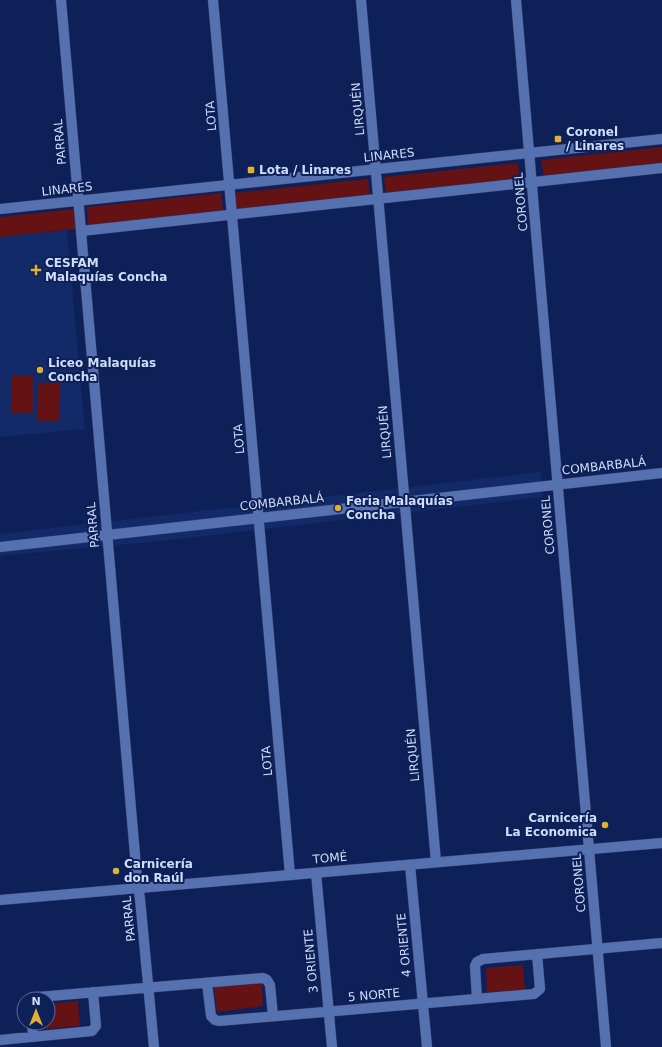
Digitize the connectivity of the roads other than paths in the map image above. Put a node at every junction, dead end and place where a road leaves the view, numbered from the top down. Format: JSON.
{"nodes":[{"id":1,"x":61,"y":0,"type":"edge"},
{"id":2,"x":214,"y":0,"type":"edge"},
{"id":3,"x":361,"y":0,"type":"edge"},
{"id":4,"x":516,"y":0,"type":"edge"},
{"id":5,"x":662,"y":139,"type":"edge"},
{"id":6,"x":530,"y":153,"type":"junction"},
{"id":7,"x":662,"y":168,"type":"edge"},
{"id":8,"x":376,"y":169,"type":"junction"},
{"id":9,"x":532,"y":182,"type":"junction"},
{"id":10,"x":230,"y":185,"type":"junction"},
{"id":11,"x":378,"y":199,"type":"junction"},
{"id":12,"x":78,"y":201,"type":"junction"},
{"id":13,"x":0,"y":209,"type":"edge"},
{"id":14,"x":232,"y":214,"type":"junction"},
{"id":15,"x":81,"y":231,"type":"junction"},
{"id":16,"x":662,"y":473,"type":"edge"},
{"id":17,"x":558,"y":484,"type":"junction"},
{"id":18,"x":404,"y":502,"type":"junction"},
{"id":19,"x":258,"y":518,"type":"junction"},
{"id":20,"x":107,"y":535,"type":"junction"},
{"id":21,"x":0,"y":547,"type":"edge"},
{"id":22,"x":662,"y":843,"type":"edge"},
{"id":23,"x":589,"y":849,"type":"junction"},
{"id":24,"x":436,"y":862,"type":"junction"},
{"id":25,"x":410,"y":864,"type":"junction"},
{"id":26,"x":316,"y":872,"type":"junction"},
{"id":27,"x":290,"y":875,"type":"junction"},
{"id":28,"x":138,"y":888,"type":"junction"},
{"id":29,"x":0,"y":900,"type":"edge"},
{"id":30,"x":662,"y":943,"type":"edge"},
{"id":31,"x":598,"y":949,"type":"junction"},
{"id":32,"x":537,"y":954,"type":"junction"},
{"id":33,"x":207,"y":983,"type":"junction"},
{"id":34,"x":148,"y":988,"type":"junction"},
{"id":35,"x":93,"y":992,"type":"junction"},
{"id":36,"x":56,"y":995,"type":"edge"},
{"id":37,"x":477,"y":999,"type":"junction"},
{"id":38,"x":423,"y":1003,"type":"junction"},
{"id":39,"x":328,"y":1012,"type":"junction"},
{"id":40,"x":273,"y":1016,"type":"junction"},
{"id":41,"x":33,"y":1031,"type":"edge"},
{"id":42,"x":33,"y":1037,"type":"junction"},
{"id":43,"x":0,"y":1040,"type":"edge"},
{"id":44,"x":154,"y":1047,"type":"edge"},
{"id":45,"x":332,"y":1047,"type":"edge"},
{"id":46,"x":427,"y":1047,"type":"edge"},
{"id":47,"x":606,"y":1047,"type":"edge"}],
"edges":[{"from":1,"to":12,"type":"street","name":"PARRAL"},
{"from":2,"to":10,"type":"street","name":"LOTA"},
{"from":3,"to":8,"type":"street","name":"LIRQUÉN"},
{"from":4,"to":6,"type":"street","name":"CORONEL"},
{"from":5,"to":6,"type":"street","name":"LINARES"},
{"from":6,"to":8,"type":"street","name":"LINARES"},
{"from":6,"to":9,"type":"street","name":"CORONEL"},
{"from":7,"to":9,"type":"street"},
{"from":8,"to":10,"type":"street","name":"LINARES"},
{"from":8,"to":11,"type":"street","name":"LIRQUÉN"},
{"from":9,"to":11,"type":"street"},
{"from":9,"to":17,"type":"street","name":"CORONEL"},
{"from":10,"to":12,"type":"street","name":"LINARES"},
{"from":10,"to":14,"type":"street","name":"LOTA"},
{"from":11,"to":14,"type":"street"},
{"from":11,"to":18,"type":"street","name":"LIRQUÉN"},
{"from":12,"to":13,"type":"street","name":"LINARES"},
{"from":12,"to":15,"type":"street","name":"PARRAL"},
{"from":14,"to":15,"type":"street"},
{"from":14,"to":19,"type":"street","name":"LOTA"},
{"from":15,"to":20,"type":"street","name":"PARRAL"},
{"from":16,"to":17,"type":"street","name":"COMBARBALÁ"},
{"from":17,"to":18,"type":"street","name":"COMBARBALÁ"},
{"from":17,"to":23,"type":"street","name":"CORONEL"},
{"from":18,"to":19,"type":"street","name":"COMBARBALÁ"},
{"from":18,"to":24,"type":"street","name":"LIRQUÉN"},
{"from":19,"to":20,"type":"street","name":"COMBARBALÁ"},
{"from":19,"to":27,"type":"street","name":"LOTA"},
{"from":20,"to":21,"type":"street","name":"COMBARBALÁ"},
{"from":20,"to":28,"type":"street","name":"PARRAL"},
{"from":22,"to":23,"type":"street","name":"TOMÉ"},
{"from":23,"to":24,"type":"street","name":"TOMÉ"},
{"from":23,"to":31,"type":"street","name":"CORONEL"},
{"from":24,"to":25,"type":"street","name":"TOMÉ"},
{"from":25,"to":26,"type":"street","name":"TOMÉ"},
{"from":25,"to":38,"type":"street","name":"4 ORIENTE"},
{"from":26,"to":27,"type":"street","name":"TOMÉ"},
{"from":26,"to":39,"type":"street","name":"3 ORIENTE"},
{"from":27,"to":28,"type":"street","name":"TOMÉ"},
{"from":28,"to":29,"type":"street","name":"TOMÉ"},
{"from":28,"to":34,"type":"street","name":"PARRAL"},
{"from":30,"to":31,"type":"street"},
{"from":31,"to":32,"type":"street"},
{"from":31,"to":47,"type":"street","name":"CORONEL"},
{"from":32,"to":37,"type":"street"},
{"from":32,"to":37,"type":"street","name":"5 NORTE"},
{"from":33,"to":34,"type":"street"},
{"from":33,"to":40,"type":"street","name":"5 NORTE"},
{"from":33,"to":40,"type":"street"},
{"from":34,"to":35,"type":"street"},
{"from":34,"to":44,"type":"street","name":"PARRAL"},
{"from":35,"to":36,"type":"street"},
{"from":35,"to":42,"type":"street"},
{"from":37,"to":38,"type":"street","name":"5 NORTE"},
{"from":38,"to":39,"type":"street","name":"5 NORTE"},
{"from":38,"to":46,"type":"street","name":"4 ORIENTE"},
{"from":39,"to":40,"type":"street","name":"5 NORTE"},
{"from":39,"to":45,"type":"street","name":"3 ORIENTE"},
{"from":41,"to":42,"type":"street"},
{"from":42,"to":43,"type":"street"}]}
